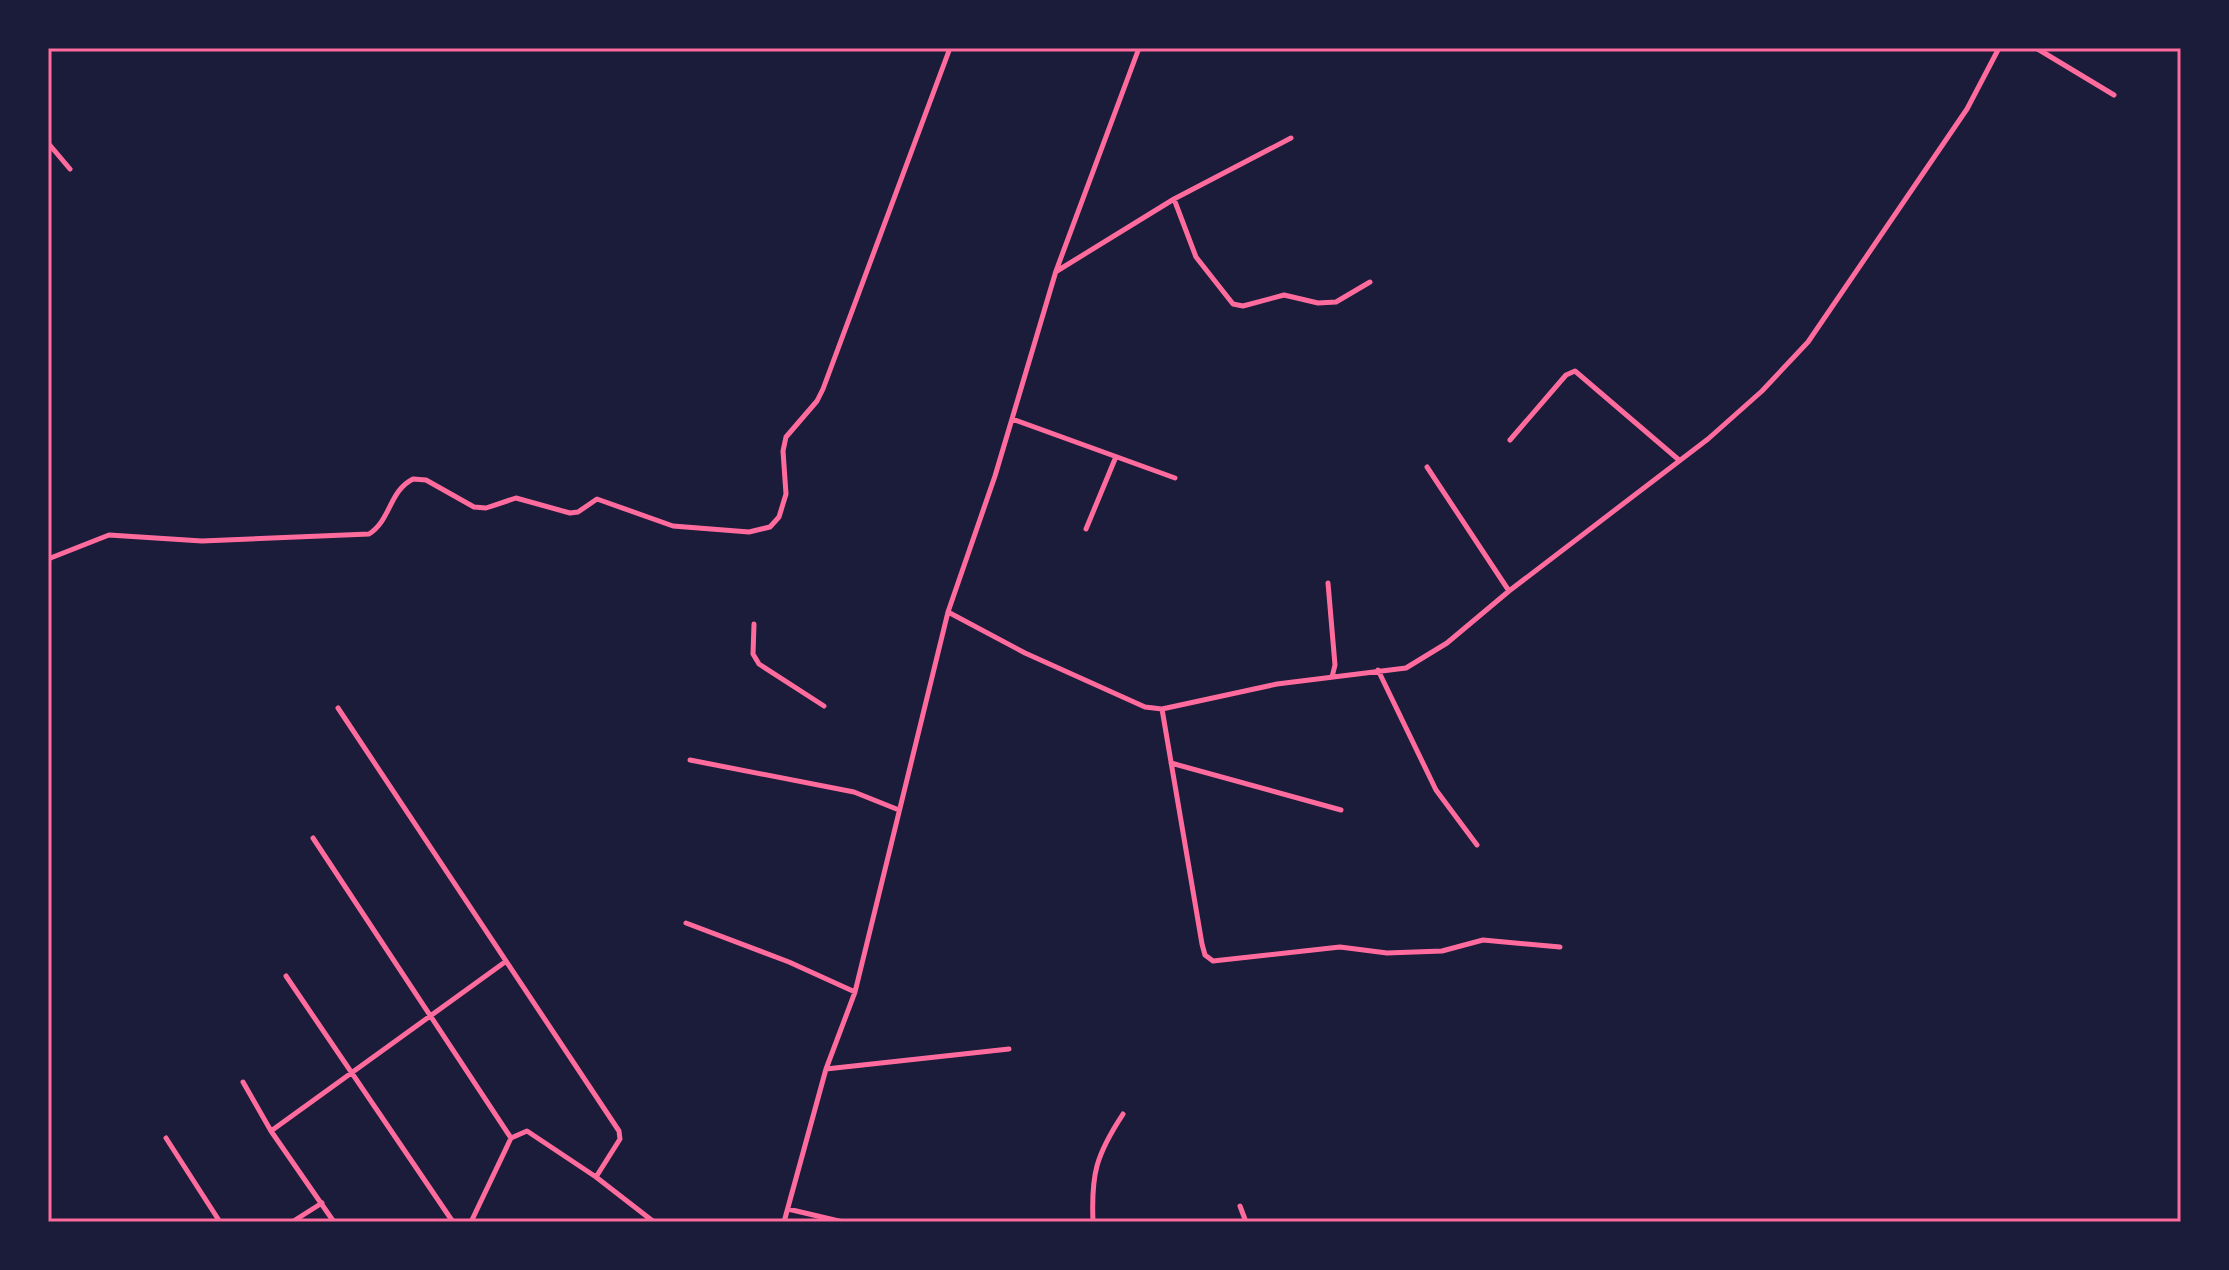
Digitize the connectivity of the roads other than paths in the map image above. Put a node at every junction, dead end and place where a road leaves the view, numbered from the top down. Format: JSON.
{"nodes":[{"id":1,"x":950,"y":48,"type":"edge"},
{"id":2,"x":1139,"y":48,"type":"edge"},
{"id":3,"x":1999,"y":48,"type":"edge"},
{"id":4,"x":2036,"y":48,"type":"edge"},
{"id":5,"x":2114,"y":95,"type":"dead end"},
{"id":6,"x":1291,"y":138,"type":"dead end"},
{"id":7,"x":48,"y":143,"type":"edge"},
{"id":8,"x":70,"y":169,"type":"dead end"},
{"id":9,"x":1174,"y":199,"type":"junction"},
{"id":10,"x":1056,"y":271,"type":"junction"},
{"id":11,"x":1370,"y":282,"type":"dead end"},
{"id":12,"x":1012,"y":419,"type":"junction"},
{"id":13,"x":1510,"y":440,"type":"dead end"},
{"id":14,"x":1115,"y":459,"type":"junction"},
{"id":15,"x":1679,"y":460,"type":"junction"},
{"id":16,"x":1427,"y":467,"type":"dead end"},
{"id":17,"x":1175,"y":478,"type":"dead end"},
{"id":18,"x":1086,"y":529,"type":"dead end"},
{"id":19,"x":48,"y":559,"type":"edge"},
{"id":20,"x":1328,"y":583,"type":"dead end"},
{"id":21,"x":1509,"y":591,"type":"junction"},
{"id":22,"x":948,"y":612,"type":"junction"},
{"id":23,"x":754,"y":624,"type":"dead end"},
{"id":24,"x":1378,"y":670,"type":"junction"},
{"id":25,"x":1332,"y":677,"type":"junction"},
{"id":26,"x":824,"y":706,"type":"dead end"},
{"id":27,"x":338,"y":708,"type":"dead end"},
{"id":28,"x":1162,"y":709,"type":"junction"},
{"id":29,"x":690,"y":760,"type":"dead end"},
{"id":30,"x":1171,"y":763,"type":"junction"},
{"id":31,"x":899,"y":810,"type":"junction"},
{"id":32,"x":1341,"y":810,"type":"dead end"},
{"id":33,"x":313,"y":838,"type":"dead end"},
{"id":34,"x":1477,"y":845,"type":"dead end"},
{"id":35,"x":686,"y":923,"type":"dead end"},
{"id":36,"x":1560,"y":947,"type":"dead end"},
{"id":37,"x":505,"y":962,"type":"junction"},
{"id":38,"x":286,"y":976,"type":"dead end"},
{"id":39,"x":855,"y":992,"type":"junction"},
{"id":40,"x":430,"y":1018,"type":"junction"},
{"id":41,"x":1009,"y":1049,"type":"dead end"},
{"id":42,"x":826,"y":1069,"type":"junction"},
{"id":43,"x":351,"y":1072,"type":"junction"},
{"id":44,"x":243,"y":1082,"type":"dead end"},
{"id":45,"x":1123,"y":1114,"type":"dead end"},
{"id":46,"x":271,"y":1131,"type":"junction"},
{"id":47,"x":166,"y":1138,"type":"dead end"},
{"id":48,"x":511,"y":1138,"type":"junction"},
{"id":49,"x":596,"y":1177,"type":"junction"},
{"id":50,"x":322,"y":1203,"type":"junction"},
{"id":51,"x":1240,"y":1206,"type":"dead end"},
{"id":52,"x":788,"y":1209,"type":"junction"},
{"id":53,"x":220,"y":1222,"type":"edge"},
{"id":54,"x":292,"y":1222,"type":"edge"},
{"id":55,"x":334,"y":1222,"type":"edge"},
{"id":56,"x":453,"y":1222,"type":"edge"},
{"id":57,"x":471,"y":1222,"type":"edge"},
{"id":58,"x":654,"y":1222,"type":"edge"},
{"id":59,"x":784,"y":1222,"type":"edge"},
{"id":60,"x":843,"y":1222,"type":"edge"},
{"id":61,"x":1093,"y":1222,"type":"edge"},
{"id":62,"x":1246,"y":1222,"type":"edge"}],
"edges":[{"from":1,"to":19,"type":"street"},
{"from":2,"to":10,"type":"street"},
{"from":3,"to":15,"type":"street"},
{"from":4,"to":5,"type":"street"},
{"from":6,"to":9,"type":"street"},
{"from":7,"to":8,"type":"street"},
{"from":9,"to":10,"type":"street"},
{"from":9,"to":11,"type":"street"},
{"from":10,"to":12,"type":"street"},
{"from":12,"to":14,"type":"street"},
{"from":12,"to":22,"type":"street"},
{"from":13,"to":15,"type":"street"},
{"from":14,"to":17,"type":"street"},
{"from":14,"to":18,"type":"street"},
{"from":15,"to":21,"type":"street"},
{"from":16,"to":21,"type":"street"},
{"from":20,"to":25,"type":"street"},
{"from":21,"to":24,"type":"street"},
{"from":22,"to":28,"type":"street"},
{"from":22,"to":31,"type":"street"},
{"from":23,"to":26,"type":"street"},
{"from":24,"to":25,"type":"street"},
{"from":24,"to":34,"type":"street"},
{"from":25,"to":28,"type":"street"},
{"from":27,"to":37,"type":"street"},
{"from":28,"to":30,"type":"street"},
{"from":29,"to":31,"type":"street"},
{"from":30,"to":32,"type":"street"},
{"from":30,"to":36,"type":"street"},
{"from":31,"to":39,"type":"street"},
{"from":33,"to":40,"type":"street"},
{"from":35,"to":39,"type":"street"},
{"from":37,"to":40,"type":"street"},
{"from":37,"to":49,"type":"street"},
{"from":38,"to":43,"type":"street"},
{"from":39,"to":42,"type":"street"},
{"from":40,"to":43,"type":"street"},
{"from":40,"to":48,"type":"street"},
{"from":41,"to":42,"type":"street"},
{"from":42,"to":52,"type":"street"},
{"from":43,"to":46,"type":"street"},
{"from":43,"to":56,"type":"street"},
{"from":44,"to":46,"type":"street"},
{"from":45,"to":61,"type":"street"},
{"from":46,"to":50,"type":"street"},
{"from":47,"to":53,"type":"street"},
{"from":48,"to":49,"type":"street"},
{"from":48,"to":57,"type":"street"},
{"from":49,"to":58,"type":"street"},
{"from":50,"to":54,"type":"street"},
{"from":50,"to":55,"type":"street"},
{"from":51,"to":62,"type":"street"},
{"from":52,"to":59,"type":"street"},
{"from":52,"to":60,"type":"street"}]}
